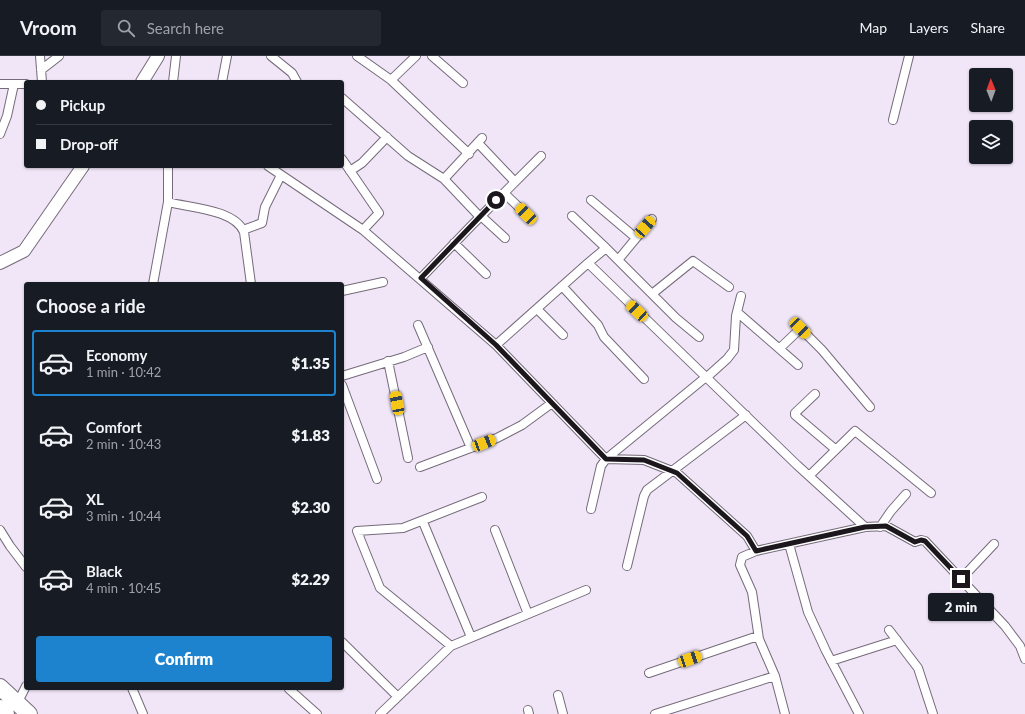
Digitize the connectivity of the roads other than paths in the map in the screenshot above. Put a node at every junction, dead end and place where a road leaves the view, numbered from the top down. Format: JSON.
{"nodes":[{"id":1,"x":40,"y":56,"type":"edge"},
{"id":2,"x":59,"y":56,"type":"edge"},
{"id":3,"x":158,"y":56,"type":"edge"},
{"id":4,"x":176,"y":56,"type":"edge"},
{"id":5,"x":227,"y":56,"type":"edge"},
{"id":6,"x":271,"y":56,"type":"edge"},
{"id":7,"x":357,"y":56,"type":"edge"},
{"id":8,"x":416,"y":56,"type":"edge"},
{"id":9,"x":432,"y":56,"type":"edge"},
{"id":10,"x":909,"y":56,"type":"edge"},
{"id":11,"x":40,"y":70,"type":"junction"},
{"id":12,"x":42,"y":80,"type":"edge"},
{"id":13,"x":143,"y":80,"type":"edge"},
{"id":14,"x":173,"y":80,"type":"edge"},
{"id":15,"x":222,"y":80,"type":"edge"},
{"id":16,"x":296,"y":80,"type":"edge"},
{"id":17,"x":391,"y":80,"type":"junction"},
{"id":18,"x":463,"y":82,"type":"dead end"},
{"id":19,"x":0,"y":84,"type":"edge"},
{"id":20,"x":14,"y":84,"type":"junction"},
{"id":21,"x":24,"y":84,"type":"edge"},
{"id":22,"x":344,"y":100,"type":"edge"},
{"id":23,"x":893,"y":120,"type":"dead end"},
{"id":24,"x":0,"y":134,"type":"edge"},
{"id":25,"x":386,"y":137,"type":"junction"},
{"id":26,"x":469,"y":154,"type":"junction"},
{"id":27,"x":541,"y":156,"type":"dead end"},
{"id":28,"x":344,"y":162,"type":"edge"},
{"id":29,"x":82,"y":168,"type":"edge"},
{"id":30,"x":168,"y":168,"type":"edge"},
{"id":31,"x":271,"y":168,"type":"edge"},
{"id":32,"x":350,"y":171,"type":"junction"},
{"id":33,"x":281,"y":175,"type":"junction"},
{"id":34,"x":444,"y":179,"type":"junction"},
{"id":35,"x":515,"y":182,"type":"junction"},
{"id":36,"x":504,"y":193,"type":"junction"},
{"id":37,"x":591,"y":200,"type":"dead end"},
{"id":38,"x":168,"y":202,"type":"junction"},
{"id":39,"x":526,"y":214,"type":"dead end"},
{"id":40,"x":480,"y":216,"type":"junction"},
{"id":41,"x":572,"y":216,"type":"dead end"},
{"id":42,"x":652,"y":219,"type":"dead end"},
{"id":43,"x":243,"y":230,"type":"junction"},
{"id":44,"x":363,"y":230,"type":"junction"},
{"id":45,"x":505,"y":238,"type":"dead end"},
{"id":46,"x":636,"y":238,"type":"junction"},
{"id":47,"x":454,"y":243,"type":"junction"},
{"id":48,"x":606,"y":248,"type":"junction"},
{"id":49,"x":618,"y":260,"type":"junction"},
{"id":50,"x":0,"y":263,"type":"edge"},
{"id":51,"x":588,"y":263,"type":"junction"},
{"id":52,"x":486,"y":274,"type":"dead end"},
{"id":53,"x":421,"y":278,"type":"junction"},
{"id":54,"x":153,"y":282,"type":"edge"},
{"id":55,"x":251,"y":282,"type":"edge"},
{"id":56,"x":383,"y":282,"type":"dead end"},
{"id":57,"x":562,"y":286,"type":"junction"},
{"id":58,"x":729,"y":287,"type":"dead end"},
{"id":59,"x":344,"y":291,"type":"edge"},
{"id":60,"x":652,"y":294,"type":"junction"},
{"id":61,"x":741,"y":296,"type":"dead end"},
{"id":62,"x":537,"y":309,"type":"junction"},
{"id":63,"x":737,"y":312,"type":"junction"},
{"id":64,"x":418,"y":325,"type":"dead end"},
{"id":65,"x":563,"y":335,"type":"dead end"},
{"id":66,"x":699,"y":337,"type":"dead end"},
{"id":67,"x":496,"y":345,"type":"junction"},
{"id":68,"x":428,"y":347,"type":"junction"},
{"id":69,"x":780,"y":348,"type":"junction"},
{"id":70,"x":388,"y":362,"type":"junction"},
{"id":71,"x":798,"y":365,"type":"dead end"},
{"id":72,"x":344,"y":375,"type":"edge"},
{"id":73,"x":706,"y":377,"type":"junction"},
{"id":74,"x":644,"y":379,"type":"dead end"},
{"id":75,"x":344,"y":391,"type":"edge"},
{"id":76,"x":815,"y":394,"type":"dead end"},
{"id":77,"x":552,"y":403,"type":"junction"},
{"id":78,"x":870,"y":406,"type":"dead end"},
{"id":79,"x":746,"y":415,"type":"junction"},
{"id":80,"x":471,"y":448,"type":"junction"},
{"id":81,"x":835,"y":449,"type":"junction"},
{"id":82,"x":408,"y":458,"type":"dead end"},
{"id":83,"x":606,"y":459,"type":"junction"},
{"id":84,"x":420,"y":467,"type":"dead end"},
{"id":85,"x":672,"y":471,"type":"junction"},
{"id":86,"x":809,"y":476,"type":"junction"},
{"id":87,"x":376,"y":479,"type":"dead end"},
{"id":88,"x":931,"y":493,"type":"dead end"},
{"id":89,"x":906,"y":494,"type":"dead end"},
{"id":90,"x":482,"y":497,"type":"dead end"},
{"id":91,"x":591,"y":509,"type":"dead end"},
{"id":92,"x":423,"y":522,"type":"junction"},
{"id":93,"x":880,"y":526,"type":"junction"},
{"id":94,"x":865,"y":527,"type":"junction"},
{"id":95,"x":0,"y":530,"type":"edge"},
{"id":96,"x":495,"y":530,"type":"dead end"},
{"id":97,"x":789,"y":544,"type":"junction"},
{"id":98,"x":994,"y":544,"type":"dead end"},
{"id":99,"x":756,"y":551,"type":"junction"},
{"id":100,"x":24,"y":564,"type":"edge"},
{"id":101,"x":627,"y":566,"type":"dead end"},
{"id":102,"x":961,"y":579,"type":"junction"},
{"id":103,"x":586,"y":590,"type":"dead end"},
{"id":104,"x":528,"y":614,"type":"junction"},
{"id":105,"x":889,"y":630,"type":"dead end"},
{"id":106,"x":758,"y":636,"type":"junction"},
{"id":107,"x":471,"y":637,"type":"junction"},
{"id":108,"x":897,"y":640,"type":"junction"},
{"id":109,"x":1022,"y":643,"type":"edge"},
{"id":110,"x":344,"y":644,"type":"edge"},
{"id":111,"x":451,"y":646,"type":"junction"},
{"id":112,"x":1025,"y":658,"type":"edge"},
{"id":113,"x":831,"y":661,"type":"junction"},
{"id":114,"x":650,"y":673,"type":"dead end"},
{"id":115,"x":774,"y":676,"type":"junction"},
{"id":116,"x":0,"y":687,"type":"edge"},
{"id":117,"x":24,"y":690,"type":"edge"},
{"id":118,"x":133,"y":690,"type":"edge"},
{"id":119,"x":290,"y":690,"type":"edge"},
{"id":120,"x":558,"y":695,"type":"dead end"},
{"id":121,"x":397,"y":696,"type":"junction"},
{"id":122,"x":18,"y":702,"type":"junction"},
{"id":123,"x":0,"y":708,"type":"edge"},
{"id":124,"x":6,"y":714,"type":"edge"},
{"id":125,"x":30,"y":714,"type":"edge"},
{"id":126,"x":143,"y":714,"type":"edge"},
{"id":127,"x":317,"y":714,"type":"edge"},
{"id":128,"x":380,"y":714,"type":"edge"},
{"id":129,"x":563,"y":714,"type":"edge"},
{"id":130,"x":655,"y":714,"type":"edge"},
{"id":131,"x":785,"y":714,"type":"edge"},
{"id":132,"x":859,"y":714,"type":"edge"},
{"id":133,"x":933,"y":714,"type":"edge"}],
"edges":[{"from":1,"to":11,"type":"street"},
{"from":2,"to":11,"type":"street"},
{"from":3,"to":13,"type":"main road"},
{"from":4,"to":14,"type":"street"},
{"from":5,"to":15,"type":"street"},
{"from":6,"to":16,"type":"street"},
{"from":7,"to":17,"type":"street"},
{"from":8,"to":17,"type":"street"},
{"from":9,"to":18,"type":"street"},
{"from":10,"to":23,"type":"street"},
{"from":11,"to":12,"type":"street"},
{"from":17,"to":26,"type":"street"},
{"from":19,"to":20,"type":"street"},
{"from":20,"to":21,"type":"street"},
{"from":20,"to":24,"type":"street"},
{"from":22,"to":25,"type":"street"},
{"from":25,"to":32,"type":"street"},
{"from":25,"to":34,"type":"street"},
{"from":26,"to":34,"type":"street"},
{"from":26,"to":35,"type":"street"},
{"from":27,"to":35,"type":"street"},
{"from":28,"to":32,"type":"street"},
{"from":29,"to":50,"type":"main road"},
{"from":30,"to":38,"type":"street"},
{"from":31,"to":33,"type":"street"},
{"from":32,"to":44,"type":"street"},
{"from":33,"to":43,"type":"street"},
{"from":33,"to":44,"type":"street"},
{"from":34,"to":40,"type":"street"},
{"from":35,"to":36,"type":"street"},
{"from":36,"to":39,"type":"street"},
{"from":36,"to":40,"type":"street"},
{"from":37,"to":46,"type":"street"},
{"from":38,"to":43,"type":"street"},
{"from":38,"to":54,"type":"street"},
{"from":40,"to":45,"type":"street"},
{"from":40,"to":47,"type":"street"},
{"from":41,"to":48,"type":"street"},
{"from":42,"to":46,"type":"street"},
{"from":43,"to":55,"type":"street"},
{"from":44,"to":53,"type":"street"},
{"from":46,"to":49,"type":"street"},
{"from":47,"to":52,"type":"street"},
{"from":47,"to":53,"type":"street"},
{"from":48,"to":49,"type":"street"},
{"from":48,"to":51,"type":"street"},
{"from":49,"to":60,"type":"street"},
{"from":51,"to":57,"type":"street"},
{"from":51,"to":73,"type":"street"},
{"from":53,"to":67,"type":"street"},
{"from":56,"to":59,"type":"street"},
{"from":57,"to":62,"type":"street"},
{"from":57,"to":74,"type":"street"},
{"from":58,"to":60,"type":"street"},
{"from":60,"to":66,"type":"street"},
{"from":61,"to":63,"type":"street"},
{"from":62,"to":65,"type":"street"},
{"from":62,"to":67,"type":"street"},
{"from":63,"to":69,"type":"street"},
{"from":63,"to":73,"type":"street"},
{"from":64,"to":68,"type":"street"},
{"from":67,"to":77,"type":"street"},
{"from":68,"to":70,"type":"street"},
{"from":68,"to":80,"type":"street"},
{"from":69,"to":71,"type":"street"},
{"from":69,"to":78,"type":"street"},
{"from":70,"to":72,"type":"street"},
{"from":70,"to":82,"type":"street"},
{"from":73,"to":79,"type":"street"},
{"from":73,"to":83,"type":"street"},
{"from":75,"to":87,"type":"street"},
{"from":76,"to":81,"type":"street"},
{"from":77,"to":80,"type":"street"},
{"from":77,"to":83,"type":"street"},
{"from":79,"to":85,"type":"street"},
{"from":79,"to":86,"type":"street"},
{"from":80,"to":84,"type":"street"},
{"from":81,"to":86,"type":"street"},
{"from":81,"to":88,"type":"street"},
{"from":83,"to":85,"type":"street"},
{"from":83,"to":91,"type":"street"},
{"from":85,"to":99,"type":"street"},
{"from":85,"to":101,"type":"street"},
{"from":86,"to":94,"type":"street"},
{"from":89,"to":93,"type":"street"},
{"from":90,"to":92,"type":"street"},
{"from":92,"to":107,"type":"street"},
{"from":92,"to":111,"type":"street"},
{"from":93,"to":94,"type":"street"},
{"from":93,"to":102,"type":"street"},
{"from":94,"to":97,"type":"street"},
{"from":95,"to":100,"type":"street"},
{"from":96,"to":104,"type":"street"},
{"from":97,"to":99,"type":"street"},
{"from":97,"to":113,"type":"street"},
{"from":98,"to":102,"type":"street"},
{"from":99,"to":106,"type":"street"},
{"from":102,"to":109,"type":"street"},
{"from":103,"to":104,"type":"street"},
{"from":104,"to":107,"type":"street"},
{"from":105,"to":108,"type":"street"},
{"from":106,"to":114,"type":"street"},
{"from":106,"to":115,"type":"street"},
{"from":107,"to":111,"type":"street"},
{"from":108,"to":113,"type":"street"},
{"from":108,"to":133,"type":"street"},
{"from":109,"to":112,"type":"street"},
{"from":110,"to":121,"type":"street"},
{"from":111,"to":121,"type":"street"},
{"from":113,"to":132,"type":"street"},
{"from":115,"to":130,"type":"street"},
{"from":115,"to":131,"type":"street"},
{"from":116,"to":122,"type":"highway"},
{"from":117,"to":122,"type":"street"},
{"from":118,"to":126,"type":"street"},
{"from":119,"to":127,"type":"street"},
{"from":120,"to":129,"type":"street"},
{"from":121,"to":128,"type":"street"},
{"from":122,"to":125,"type":"highway"},
{"from":123,"to":124,"type":"highway"}]}
